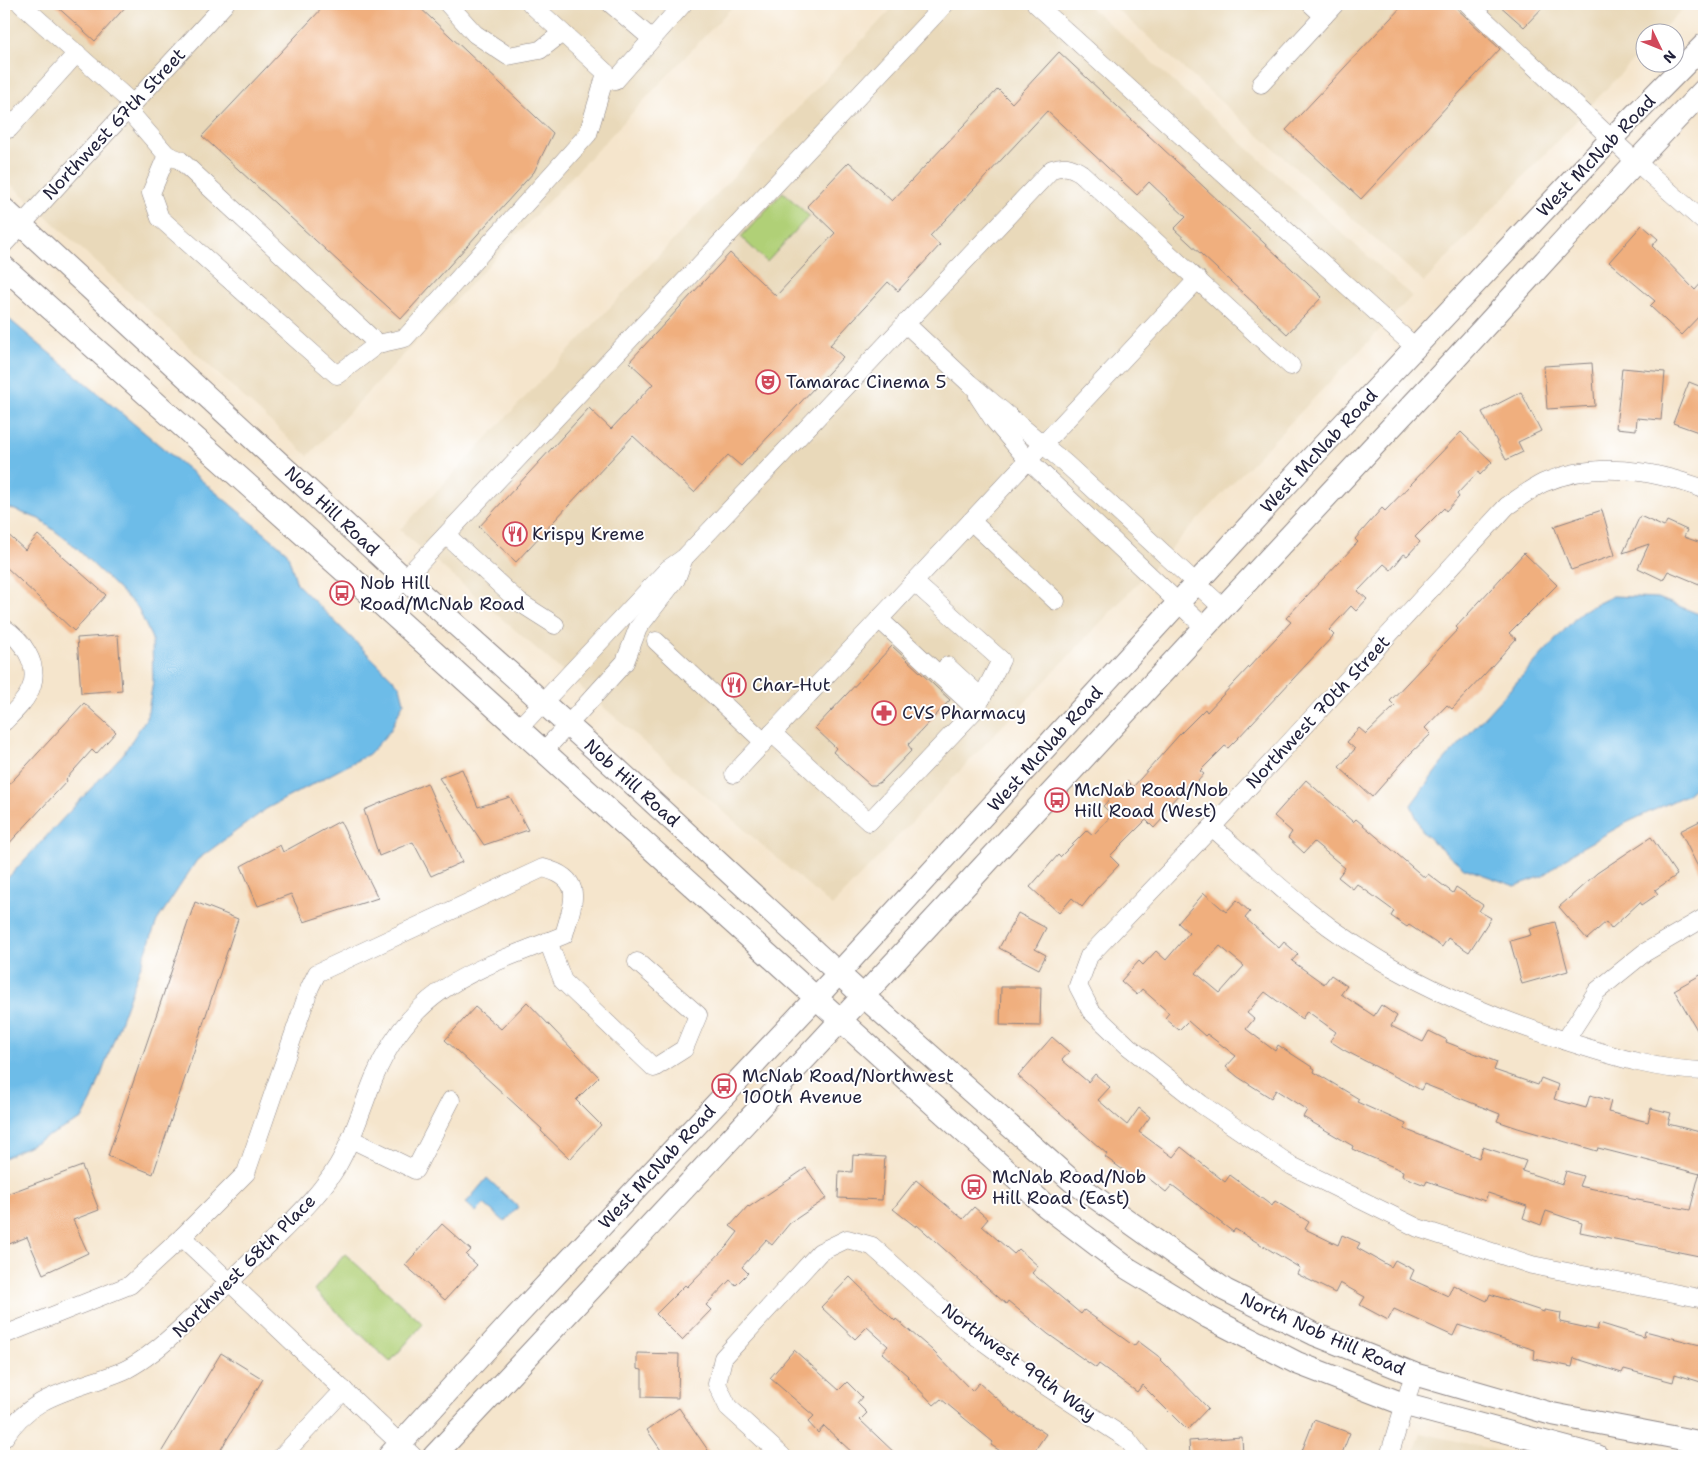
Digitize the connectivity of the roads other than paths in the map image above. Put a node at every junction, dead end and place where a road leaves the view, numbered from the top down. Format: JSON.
{"nodes":[{"id":1,"x":21,"y":4,"type":"edge"},
{"id":2,"x":225,"y":4,"type":"edge"},
{"id":3,"x":448,"y":4,"type":"edge"},
{"id":4,"x":530,"y":4,"type":"edge"},
{"id":5,"x":611,"y":4,"type":"edge"},
{"id":6,"x":683,"y":4,"type":"edge"},
{"id":7,"x":945,"y":4,"type":"edge"},
{"id":8,"x":1036,"y":4,"type":"edge"},
{"id":9,"x":1311,"y":4,"type":"edge"},
{"id":10,"x":1468,"y":4,"type":"edge"},
{"id":11,"x":1330,"y":10,"type":"edge"},
{"id":12,"x":562,"y":32,"type":"junction"},
{"id":13,"x":652,"y":39,"type":"junction"},
{"id":14,"x":1704,"y":45,"type":"edge"},
{"id":15,"x":77,"y":53,"type":"junction"},
{"id":16,"x":606,"y":73,"type":"junction"},
{"id":17,"x":1261,"y":84,"type":"dead end"},
{"id":18,"x":1704,"y":90,"type":"edge"},
{"id":19,"x":130,"y":106,"type":"junction"},
{"id":20,"x":4,"y":124,"type":"edge"},
{"id":21,"x":1612,"y":138,"type":"junction"},
{"id":22,"x":167,"y":155,"type":"junction"},
{"id":23,"x":1635,"y":161,"type":"junction"},
{"id":24,"x":4,"y":209,"type":"edge"},
{"id":25,"x":1704,"y":222,"type":"edge"},
{"id":26,"x":21,"y":225,"type":"junction"},
{"id":27,"x":4,"y":244,"type":"edge"},
{"id":28,"x":4,"y":267,"type":"edge"},
{"id":29,"x":1198,"y":279,"type":"junction"},
{"id":30,"x":905,"y":323,"type":"junction"},
{"id":31,"x":378,"y":344,"type":"junction"},
{"id":32,"x":1416,"y":348,"type":"junction"},
{"id":33,"x":1292,"y":366,"type":"dead end"},
{"id":34,"x":969,"y":383,"type":"junction"},
{"id":35,"x":1043,"y":444,"type":"junction"},
{"id":36,"x":1028,"y":460,"type":"junction"},
{"id":37,"x":1704,"y":488,"type":"edge"},
{"id":38,"x":970,"y":521,"type":"junction"},
{"id":39,"x":446,"y":535,"type":"junction"},
{"id":40,"x":684,"y":558,"type":"junction"},
{"id":41,"x":405,"y":579,"type":"junction"},
{"id":42,"x":914,"y":582,"type":"junction"},
{"id":43,"x":1196,"y":584,"type":"junction"},
{"id":44,"x":1056,"y":601,"type":"dead end"},
{"id":45,"x":1178,"y":603,"type":"junction"},
{"id":46,"x":381,"y":604,"type":"junction"},
{"id":47,"x":1222,"y":607,"type":"junction"},
{"id":48,"x":883,"y":614,"type":"junction"},
{"id":49,"x":554,"y":625,"type":"dead end"},
{"id":50,"x":1204,"y":627,"type":"junction"},
{"id":51,"x":4,"y":628,"type":"edge"},
{"id":52,"x":656,"y":641,"type":"dead end"},
{"id":53,"x":543,"y":703,"type":"junction"},
{"id":54,"x":979,"y":704,"type":"junction"},
{"id":55,"x":4,"y":722,"type":"edge"},
{"id":56,"x":569,"y":725,"type":"junction"},
{"id":57,"x":518,"y":729,"type":"junction"},
{"id":58,"x":768,"y":737,"type":"junction"},
{"id":59,"x":543,"y":752,"type":"junction"},
{"id":60,"x":734,"y":774,"type":"dead end"},
{"id":61,"x":1212,"y":827,"type":"junction"},
{"id":62,"x":1704,"y":918,"type":"edge"},
{"id":63,"x":556,"y":938,"type":"junction"},
{"id":64,"x":637,"y":962,"type":"dead end"},
{"id":65,"x":838,"y":974,"type":"junction"},
{"id":66,"x":862,"y":996,"type":"junction"},
{"id":67,"x":815,"y":999,"type":"junction"},
{"id":68,"x":840,"y":1020,"type":"junction"},
{"id":69,"x":1565,"y":1041,"type":"junction"},
{"id":70,"x":1704,"y":1071,"type":"edge"},
{"id":71,"x":451,"y":1100,"type":"dead end"},
{"id":72,"x":351,"y":1139,"type":"junction"},
{"id":73,"x":182,"y":1237,"type":"junction"},
{"id":74,"x":230,"y":1283,"type":"junction"},
{"id":75,"x":1704,"y":1299,"type":"edge"},
{"id":76,"x":4,"y":1335,"type":"edge"},
{"id":77,"x":1414,"y":1374,"type":"junction"},
{"id":78,"x":344,"y":1390,"type":"junction"},
{"id":79,"x":1406,"y":1405,"type":"junction"},
{"id":80,"x":4,"y":1438,"type":"edge"},
{"id":81,"x":1704,"y":1443,"type":"edge"},
{"id":82,"x":401,"y":1452,"type":"edge"},
{"id":83,"x":282,"y":1456,"type":"edge"},
{"id":84,"x":434,"y":1456,"type":"edge"},
{"id":85,"x":782,"y":1456,"type":"edge"},
{"id":86,"x":1140,"y":1456,"type":"edge"},
{"id":87,"x":1389,"y":1456,"type":"edge"},
{"id":88,"x":1597,"y":1456,"type":"edge"}],
"edges":[{"from":1,"to":15,"type":"street"},
{"from":2,"to":19,"type":"street","name":"Northwest 67th Street"},
{"from":3,"to":12,"type":"street"},
{"from":4,"to":12,"type":"street"},
{"from":5,"to":13,"type":"street"},
{"from":6,"to":13,"type":"street"},
{"from":7,"to":39,"type":"street"},
{"from":8,"to":32,"type":"street"},
{"from":9,"to":11,"type":"street"},
{"from":10,"to":21,"type":"street"},
{"from":11,"to":17,"type":"street"},
{"from":12,"to":16,"type":"street"},
{"from":13,"to":16,"type":"street"},
{"from":14,"to":21,"type":"main road","name":"West McNab Road"},
{"from":15,"to":19,"type":"street"},
{"from":15,"to":20,"type":"street"},
{"from":16,"to":31,"type":"street"},
{"from":18,"to":23,"type":"main road","name":"West McNab Road"},
{"from":19,"to":22,"type":"street"},
{"from":19,"to":26,"type":"street","name":"Northwest 67th Street"},
{"from":21,"to":23,"type":"street"},
{"from":21,"to":32,"type":"main road","name":"West McNab Road"},
{"from":22,"to":31,"type":"street"},
{"from":22,"to":31,"type":"street"},
{"from":23,"to":25,"type":"street"},
{"from":23,"to":47,"type":"main road","name":"West McNab Road"},
{"from":24,"to":26,"type":"main road","name":"Nob Hill Road"},
{"from":26,"to":27,"type":"street","name":"Northwest 67th Street"},
{"from":26,"to":41,"type":"main road","name":"Nob Hill Road"},
{"from":28,"to":46,"type":"main road","name":"Nob Hill Road"},
{"from":29,"to":30,"type":"street"},
{"from":29,"to":33,"type":"street"},
{"from":29,"to":35,"type":"street"},
{"from":30,"to":34,"type":"street"},
{"from":30,"to":40,"type":"street"},
{"from":32,"to":43,"type":"main road","name":"West McNab Road"},
{"from":34,"to":35,"type":"street"},
{"from":34,"to":36,"type":"street"},
{"from":35,"to":36,"type":"street"},
{"from":35,"to":43,"type":"street"},
{"from":36,"to":38,"type":"street"},
{"from":36,"to":45,"type":"street"},
{"from":37,"to":61,"type":"street","name":"Northwest 70th Street"},
{"from":38,"to":42,"type":"street"},
{"from":38,"to":44,"type":"street"},
{"from":39,"to":41,"type":"street"},
{"from":39,"to":49,"type":"street"},
{"from":40,"to":53,"type":"street"},
{"from":40,"to":56,"type":"street"},
{"from":41,"to":46,"type":"street"},
{"from":41,"to":53,"type":"main road","name":"Nob Hill Road"},
{"from":42,"to":48,"type":"street"},
{"from":42,"to":54,"type":"street"},
{"from":43,"to":45,"type":"main road","name":"West McNab Road"},
{"from":43,"to":47,"type":"street"},
{"from":45,"to":50,"type":"street"},
{"from":45,"to":65,"type":"main road","name":"West McNab Road"},
{"from":46,"to":57,"type":"main road","name":"Nob Hill Road"},
{"from":47,"to":50,"type":"main road","name":"West McNab Road"},
{"from":48,"to":54,"type":"street"},
{"from":48,"to":58,"type":"street"},
{"from":50,"to":66,"type":"main road","name":"West McNab Road"},
{"from":51,"to":55,"type":"street"},
{"from":52,"to":58,"type":"street"},
{"from":53,"to":56,"type":"main road","name":"Nob Hill Road"},
{"from":53,"to":57,"type":"street"},
{"from":54,"to":58,"type":"street"},
{"from":56,"to":59,"type":"street"},
{"from":56,"to":65,"type":"main road","name":"Nob Hill Road"},
{"from":57,"to":59,"type":"main road","name":"Nob Hill Road"},
{"from":58,"to":60,"type":"street"},
{"from":59,"to":67,"type":"main road","name":"Nob Hill Road"},
{"from":61,"to":69,"type":"street"},
{"from":61,"to":75,"type":"street","name":"Northwest 70th Street"},
{"from":62,"to":69,"type":"street"},
{"from":63,"to":64,"type":"street"},
{"from":63,"to":72,"type":"street","name":"Northwest 68th Place"},
{"from":63,"to":73,"type":"street"},
{"from":65,"to":66,"type":"main road","name":"North Nob Hill Road"},
{"from":65,"to":67,"type":"main road","name":"West McNab Road"},
{"from":66,"to":68,"type":"main road","name":"West McNab Road"},
{"from":66,"to":77,"type":"main road","name":"North Nob Hill Road"},
{"from":67,"to":68,"type":"main road","name":"Nob Hill Road"},
{"from":67,"to":82,"type":"main road","name":"West McNab Road"},
{"from":68,"to":79,"type":"main road","name":"North Nob Hill Road"},
{"from":68,"to":84,"type":"main road","name":"West McNab Road"},
{"from":69,"to":70,"type":"street"},
{"from":71,"to":72,"type":"street"},
{"from":72,"to":74,"type":"street","name":"Northwest 68th Place"},
{"from":73,"to":74,"type":"street"},
{"from":73,"to":76,"type":"street"},
{"from":74,"to":78,"type":"street"},
{"from":74,"to":80,"type":"street","name":"Northwest 68th Place"},
{"from":77,"to":79,"type":"street"},
{"from":77,"to":81,"type":"main road","name":"North Nob Hill Road"},
{"from":78,"to":82,"type":"street"},
{"from":78,"to":83,"type":"street"},
{"from":79,"to":87,"type":"street"},
{"from":79,"to":88,"type":"main road","name":"North Nob Hill Road"},
{"from":85,"to":86,"type":"street","name":"Northwest 99th Way"}]}
